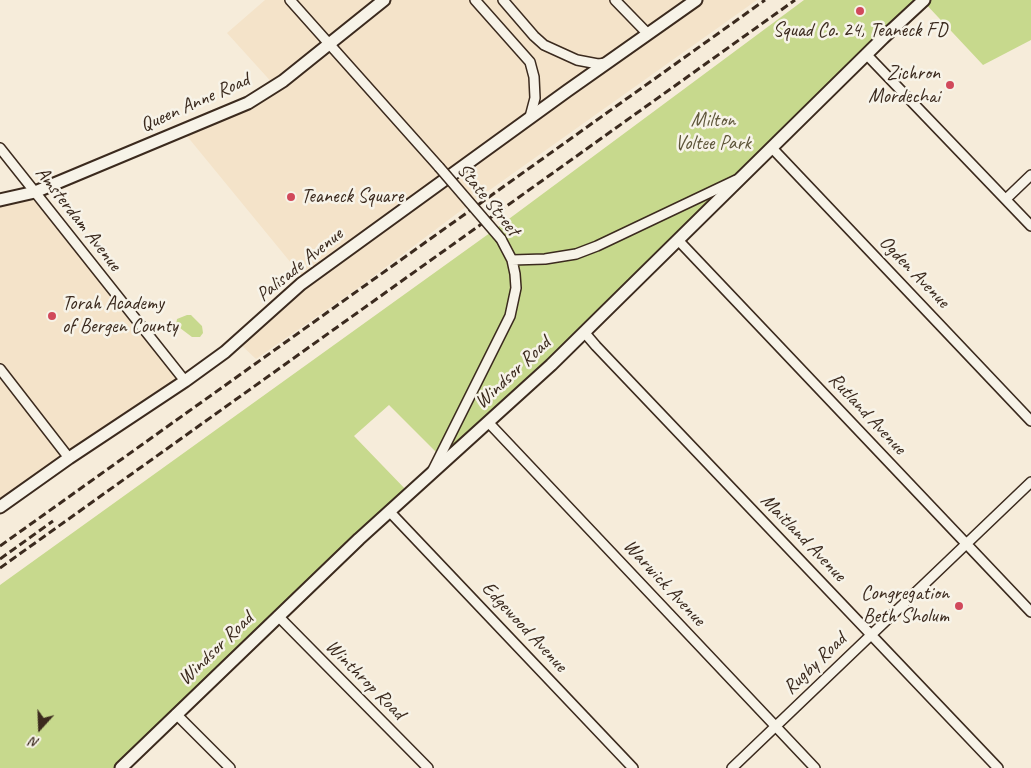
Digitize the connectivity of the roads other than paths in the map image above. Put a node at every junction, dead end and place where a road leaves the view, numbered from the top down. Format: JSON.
{"nodes":[{"id":1,"x":290,"y":0,"type":"edge"},
{"id":2,"x":384,"y":0,"type":"edge"},
{"id":3,"x":476,"y":0,"type":"edge"},
{"id":4,"x":503,"y":0,"type":"edge"},
{"id":5,"x":615,"y":0,"type":"edge"},
{"id":6,"x":696,"y":0,"type":"edge"},
{"id":7,"x":924,"y":0,"type":"edge"},
{"id":8,"x":648,"y":34,"type":"junction"},
{"id":9,"x":330,"y":45,"type":"junction"},
{"id":10,"x":866,"y":54,"type":"junction"},
{"id":11,"x":606,"y":63,"type":"junction"},
{"id":12,"x":530,"y":117,"type":"junction"},
{"id":13,"x":0,"y":148,"type":"edge"},
{"id":14,"x":772,"y":148,"type":"junction"},
{"id":15,"x":1031,"y":175,"type":"edge"},
{"id":16,"x":743,"y":176,"type":"junction"},
{"id":17,"x":35,"y":192,"type":"junction"},
{"id":18,"x":1006,"y":199,"type":"junction"},
{"id":19,"x":0,"y":200,"type":"edge"},
{"id":20,"x":1031,"y":226,"type":"edge"},
{"id":21,"x":678,"y":240,"type":"junction"},
{"id":22,"x":512,"y":260,"type":"junction"},
{"id":23,"x":584,"y":332,"type":"junction"},
{"id":24,"x":0,"y":369,"type":"edge"},
{"id":25,"x":185,"y":381,"type":"junction"},
{"id":26,"x":1031,"y":421,"type":"edge"},
{"id":27,"x":488,"y":422,"type":"junction"},
{"id":28,"x":69,"y":458,"type":"junction"},
{"id":29,"x":432,"y":472,"type":"junction"},
{"id":30,"x":1031,"y":482,"type":"edge"},
{"id":31,"x":0,"y":507,"type":"edge"},
{"id":32,"x":389,"y":511,"type":"junction"},
{"id":33,"x":966,"y":544,"type":"junction"},
{"id":34,"x":1031,"y":612,"type":"edge"},
{"id":35,"x":278,"y":616,"type":"junction"},
{"id":36,"x":871,"y":635,"type":"junction"},
{"id":37,"x":176,"y":714,"type":"junction"},
{"id":38,"x":776,"y":726,"type":"junction"},
{"id":39,"x":121,"y":768,"type":"edge"},
{"id":40,"x":230,"y":768,"type":"edge"},
{"id":41,"x":428,"y":768,"type":"edge"},
{"id":42,"x":633,"y":768,"type":"edge"},
{"id":43,"x":732,"y":768,"type":"edge"},
{"id":44,"x":815,"y":768,"type":"edge"},
{"id":45,"x":998,"y":768,"type":"edge"}],
"edges":[{"from":1,"to":9,"type":"street","name":"State Street"},
{"from":2,"to":9,"type":"street","name":"Queen Anne Road"},
{"from":3,"to":12,"type":"street"},
{"from":4,"to":11,"type":"street"},
{"from":5,"to":8,"type":"street"},
{"from":6,"to":8,"type":"street","name":"Palisade Avenue"},
{"from":7,"to":10,"type":"street","name":"Windsor Road"},
{"from":8,"to":11,"type":"street","name":"Palisade Avenue"},
{"from":9,"to":17,"type":"street","name":"Queen Anne Road"},
{"from":9,"to":22,"type":"street","name":"State Street","bridge":true},
{"from":10,"to":14,"type":"street","name":"Windsor Road"},
{"from":10,"to":18,"type":"street"},
{"from":11,"to":12,"type":"street","name":"Palisade Avenue"},
{"from":12,"to":25,"type":"street","name":"Palisade Avenue"},
{"from":13,"to":17,"type":"street","name":"Amsterdam Avenue"},
{"from":14,"to":16,"type":"street","name":"Windsor Road"},
{"from":14,"to":26,"type":"street","name":"Ogden Avenue"},
{"from":15,"to":18,"type":"street"},
{"from":16,"to":21,"type":"street","name":"Windsor Road"},
{"from":16,"to":22,"type":"street","name":"State Street"},
{"from":17,"to":19,"type":"street","name":"Queen Anne Road"},
{"from":17,"to":25,"type":"street","name":"Amsterdam Avenue"},
{"from":18,"to":20,"type":"street"},
{"from":21,"to":23,"type":"street","name":"Windsor Road"},
{"from":21,"to":33,"type":"street","name":"Rutland Avenue"},
{"from":22,"to":29,"type":"street"},
{"from":23,"to":27,"type":"street","name":"Windsor Road"},
{"from":23,"to":36,"type":"street","name":"Maitland Avenue"},
{"from":24,"to":28,"type":"street"},
{"from":25,"to":28,"type":"street","name":"Palisade Avenue"},
{"from":27,"to":29,"type":"street","name":"Windsor Road"},
{"from":27,"to":38,"type":"street","name":"Warwick Avenue"},
{"from":28,"to":31,"type":"street","name":"Palisade Avenue"},
{"from":29,"to":32,"type":"street","name":"Windsor Road"},
{"from":30,"to":33,"type":"street","name":"Rugby Road"},
{"from":32,"to":35,"type":"street","name":"Windsor Road"},
{"from":32,"to":42,"type":"street","name":"Edgewood Avenue"},
{"from":33,"to":34,"type":"street","name":"Rutland Avenue"},
{"from":33,"to":36,"type":"street","name":"Rugby Road"},
{"from":35,"to":37,"type":"street","name":"Windsor Road"},
{"from":35,"to":41,"type":"street","name":"Winthrop Road"},
{"from":36,"to":38,"type":"street","name":"Rugby Road"},
{"from":36,"to":45,"type":"street","name":"Maitland Avenue"},
{"from":37,"to":39,"type":"street","name":"Windsor Road"},
{"from":37,"to":40,"type":"street"},
{"from":38,"to":43,"type":"street","name":"Rugby Road"},
{"from":38,"to":44,"type":"street","name":"Warwick Avenue"}]}
